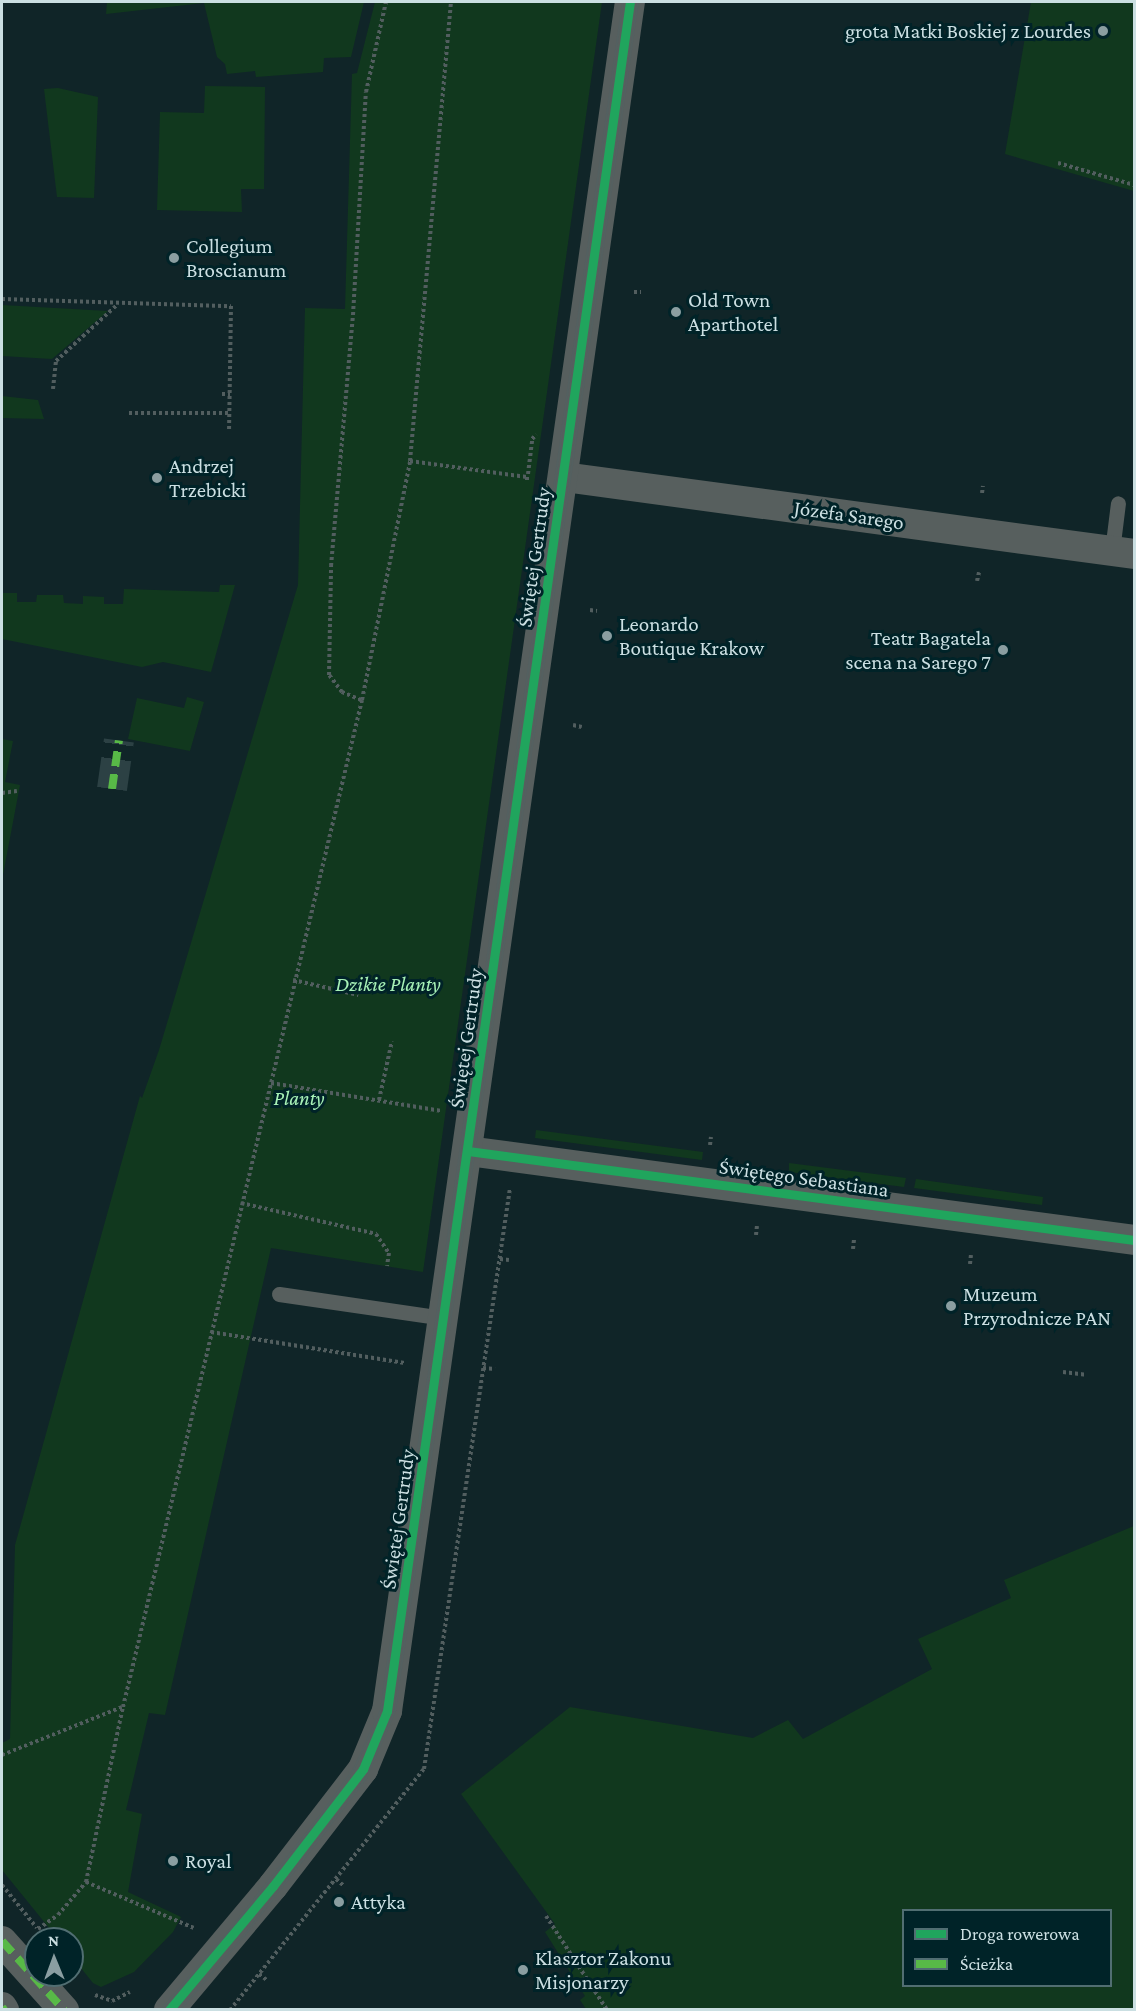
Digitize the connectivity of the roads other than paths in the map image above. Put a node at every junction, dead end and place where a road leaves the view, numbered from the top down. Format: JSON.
{"nodes":[{"id":1,"x":630,"y":2,"type":"edge"},
{"id":2,"x":564,"y":477,"type":"junction"},
{"id":3,"x":1118,"y":503,"type":"dead end"},
{"id":4,"x":1123,"y":552,"type":"edge"},
{"id":5,"x":468,"y":1151,"type":"junction"},
{"id":6,"x":1134,"y":1240,"type":"edge"},
{"id":7,"x":279,"y":1294,"type":"dead end"},
{"id":8,"x":444,"y":1318,"type":"junction"},
{"id":9,"x":6,"y":1946,"type":"edge"},
{"id":10,"x":64,"y":2010,"type":"edge"},
{"id":11,"x":169,"y":2010,"type":"edge"}],
"edges":[{"from":1,"to":2,"type":"street","name":"Świętej Gertrudy"},
{"from":2,"to":4,"type":"street","name":"Józefa Sarego"},
{"from":2,"to":5,"type":"street","name":"Świętej Gertrudy"},
{"from":3,"to":4,"type":"lane"},
{"from":5,"to":6,"type":"street","name":"Świętego Sebastiana"},
{"from":5,"to":8,"type":"street","name":"Świętej Gertrudy"},
{"from":7,"to":8,"type":"lane"},
{"from":8,"to":11,"type":"street","name":"Świętej Gertrudy"},
{"from":9,"to":10,"type":"street"}]}
